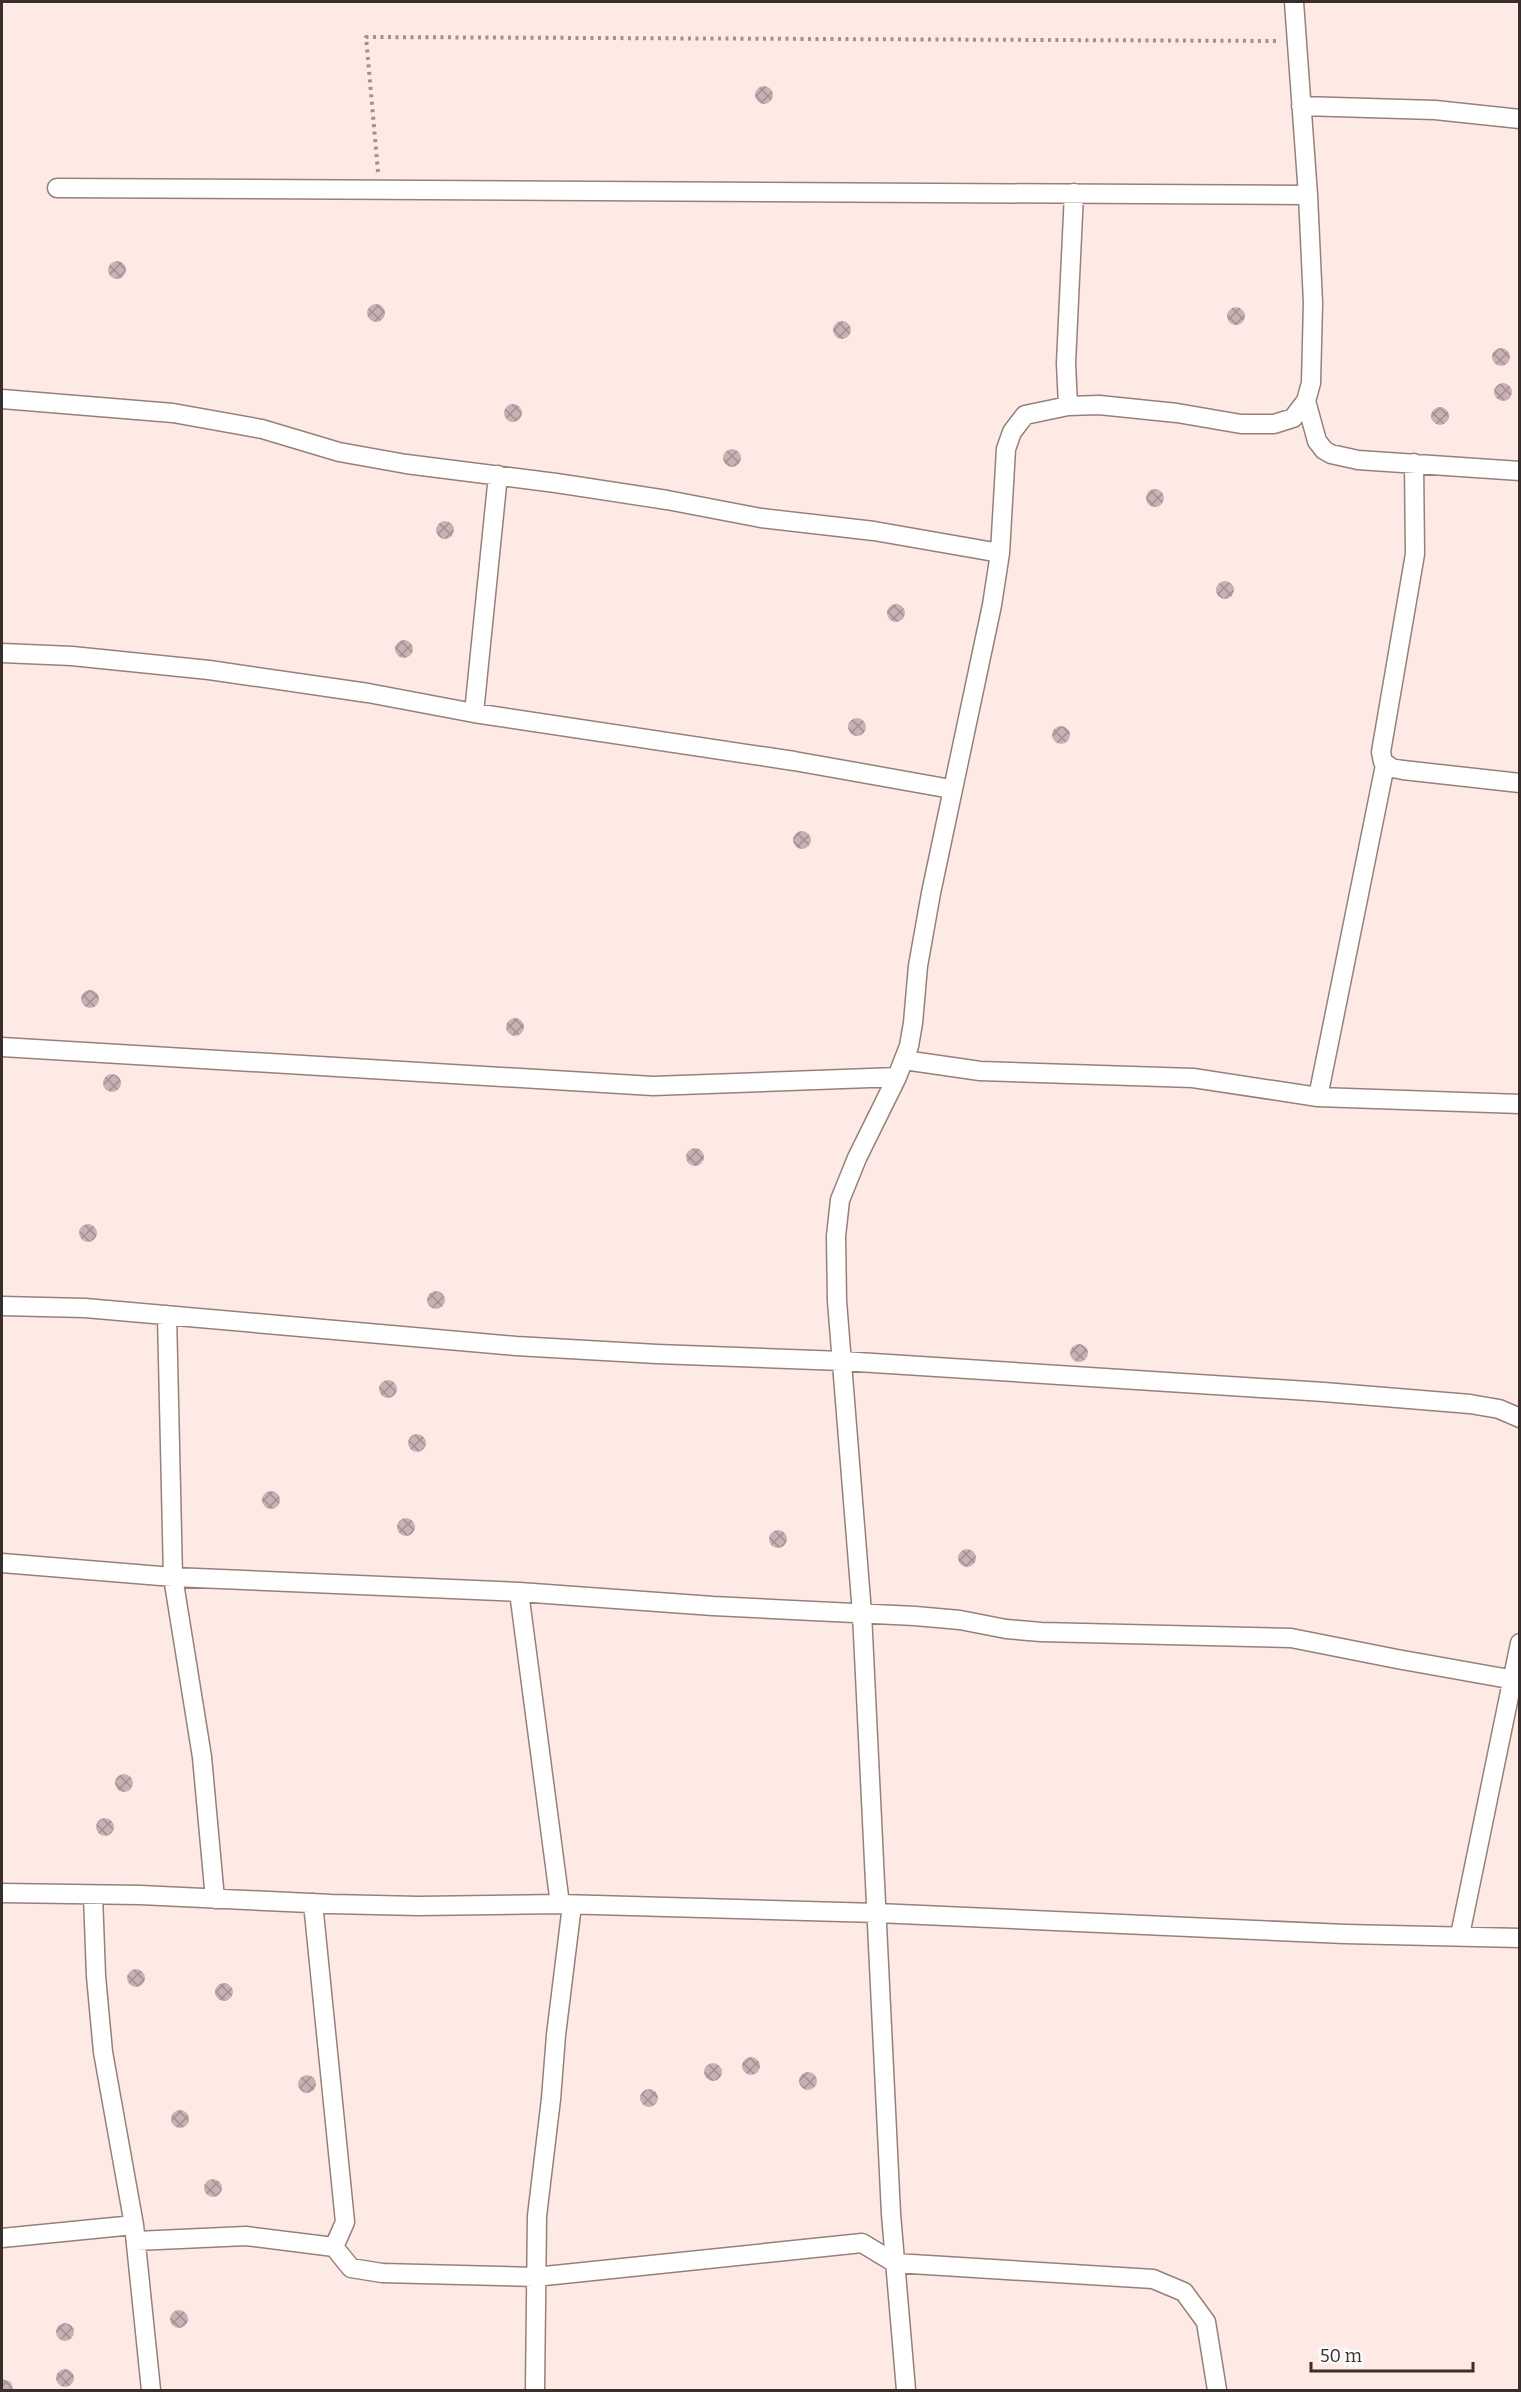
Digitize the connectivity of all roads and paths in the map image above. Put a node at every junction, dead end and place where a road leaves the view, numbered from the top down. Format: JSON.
{"nodes":[{"id":1,"x":1293,"y":2,"type":"edge"},
{"id":2,"x":1297,"y":41,"type":"junction"},
{"id":3,"x":1300,"y":106,"type":"junction"},
{"id":4,"x":1520,"y":119,"type":"edge"},
{"id":5,"x":57,"y":188,"type":"dead end"},
{"id":6,"x":380,"y":190,"type":"junction"},
{"id":7,"x":1074,"y":193,"type":"junction"},
{"id":8,"x":1308,"y":195,"type":"junction"},
{"id":9,"x":2,"y":399,"type":"edge"},
{"id":10,"x":1306,"y":401,"type":"junction"},
{"id":11,"x":1068,"y":406,"type":"junction"},
{"id":12,"x":1414,"y":463,"type":"junction"},
{"id":13,"x":1520,"y":471,"type":"edge"},
{"id":14,"x":498,"y":475,"type":"junction"},
{"id":15,"x":1000,"y":553,"type":"junction"},
{"id":16,"x":2,"y":653,"type":"edge"},
{"id":17,"x":474,"y":713,"type":"junction"},
{"id":18,"x":1385,"y":765,"type":"junction"},
{"id":19,"x":1520,"y":783,"type":"edge"},
{"id":20,"x":951,"y":789,"type":"junction"},
{"id":21,"x":2,"y":1047,"type":"edge"},
{"id":22,"x":904,"y":1060,"type":"junction"},
{"id":23,"x":897,"y":1077,"type":"junction"},
{"id":24,"x":1318,"y":1097,"type":"junction"},
{"id":25,"x":1520,"y":1104,"type":"edge"},
{"id":26,"x":2,"y":1306,"type":"edge"},
{"id":27,"x":167,"y":1315,"type":"junction"},
{"id":28,"x":842,"y":1361,"type":"junction"},
{"id":29,"x":1520,"y":1418,"type":"edge"},
{"id":30,"x":2,"y":1563,"type":"edge"},
{"id":31,"x":172,"y":1577,"type":"junction"},
{"id":32,"x":519,"y":1592,"type":"junction"},
{"id":33,"x":862,"y":1613,"type":"junction"},
{"id":34,"x":1520,"y":1643,"type":"edge"},
{"id":35,"x":1515,"y":1680,"type":"edge"},
{"id":36,"x":2,"y":1893,"type":"edge"},
{"id":37,"x":93,"y":1895,"type":"junction"},
{"id":38,"x":215,"y":1899,"type":"junction"},
{"id":39,"x":313,"y":1903,"type":"junction"},
{"id":40,"x":566,"y":1905,"type":"junction"},
{"id":41,"x":877,"y":1913,"type":"junction"},
{"id":42,"x":1460,"y":1935,"type":"junction"},
{"id":43,"x":1520,"y":1938,"type":"edge"},
{"id":44,"x":135,"y":2233,"type":"junction"},
{"id":45,"x":2,"y":2238,"type":"edge"},
{"id":46,"x":334,"y":2247,"type":"junction"},
{"id":47,"x":895,"y":2263,"type":"junction"},
{"id":48,"x":535,"y":2277,"type":"junction"},
{"id":49,"x":151,"y":2391,"type":"edge"},
{"id":50,"x":535,"y":2391,"type":"edge"},
{"id":51,"x":906,"y":2391,"type":"edge"},
{"id":52,"x":1217,"y":2391,"type":"edge"}],
"edges":[{"from":1,"to":2,"type":"street"},
{"from":2,"to":3,"type":"street"},
{"from":2,"to":6,"type":"path"},
{"from":3,"to":4,"type":"street"},
{"from":3,"to":8,"type":"street"},
{"from":5,"to":6,"type":"street"},
{"from":6,"to":7,"type":"street"},
{"from":7,"to":8,"type":"street"},
{"from":7,"to":11,"type":"street"},
{"from":8,"to":10,"type":"street"},
{"from":9,"to":14,"type":"street"},
{"from":10,"to":11,"type":"street"},
{"from":10,"to":12,"type":"street"},
{"from":11,"to":15,"type":"street"},
{"from":12,"to":13,"type":"street"},
{"from":12,"to":18,"type":"street"},
{"from":14,"to":15,"type":"street"},
{"from":14,"to":17,"type":"street"},
{"from":15,"to":20,"type":"street"},
{"from":16,"to":17,"type":"street"},
{"from":17,"to":20,"type":"street"},
{"from":18,"to":19,"type":"street"},
{"from":18,"to":24,"type":"street"},
{"from":20,"to":22,"type":"street"},
{"from":21,"to":23,"type":"street"},
{"from":22,"to":23,"type":"street"},
{"from":22,"to":24,"type":"street"},
{"from":23,"to":28,"type":"street"},
{"from":24,"to":25,"type":"street"},
{"from":26,"to":27,"type":"street"},
{"from":27,"to":28,"type":"street"},
{"from":27,"to":31,"type":"street"},
{"from":28,"to":29,"type":"street"},
{"from":28,"to":33,"type":"street"},
{"from":30,"to":31,"type":"street"},
{"from":31,"to":32,"type":"street"},
{"from":31,"to":38,"type":"street"},
{"from":32,"to":33,"type":"street"},
{"from":32,"to":40,"type":"street"},
{"from":33,"to":35,"type":"street"},
{"from":33,"to":41,"type":"street"},
{"from":34,"to":35,"type":"street"},
{"from":35,"to":42,"type":"street"},
{"from":36,"to":37,"type":"street"},
{"from":37,"to":38,"type":"street"},
{"from":37,"to":44,"type":"street"},
{"from":38,"to":39,"type":"street"},
{"from":39,"to":40,"type":"street"},
{"from":39,"to":46,"type":"street"},
{"from":40,"to":41,"type":"street"},
{"from":40,"to":48,"type":"street"},
{"from":41,"to":42,"type":"street"},
{"from":41,"to":47,"type":"street"},
{"from":42,"to":43,"type":"street"},
{"from":44,"to":45,"type":"street"},
{"from":44,"to":46,"type":"street"},
{"from":44,"to":49,"type":"street"},
{"from":46,"to":48,"type":"street"},
{"from":47,"to":48,"type":"street"},
{"from":47,"to":51,"type":"street"},
{"from":47,"to":52,"type":"street"},
{"from":48,"to":50,"type":"street"}]}
